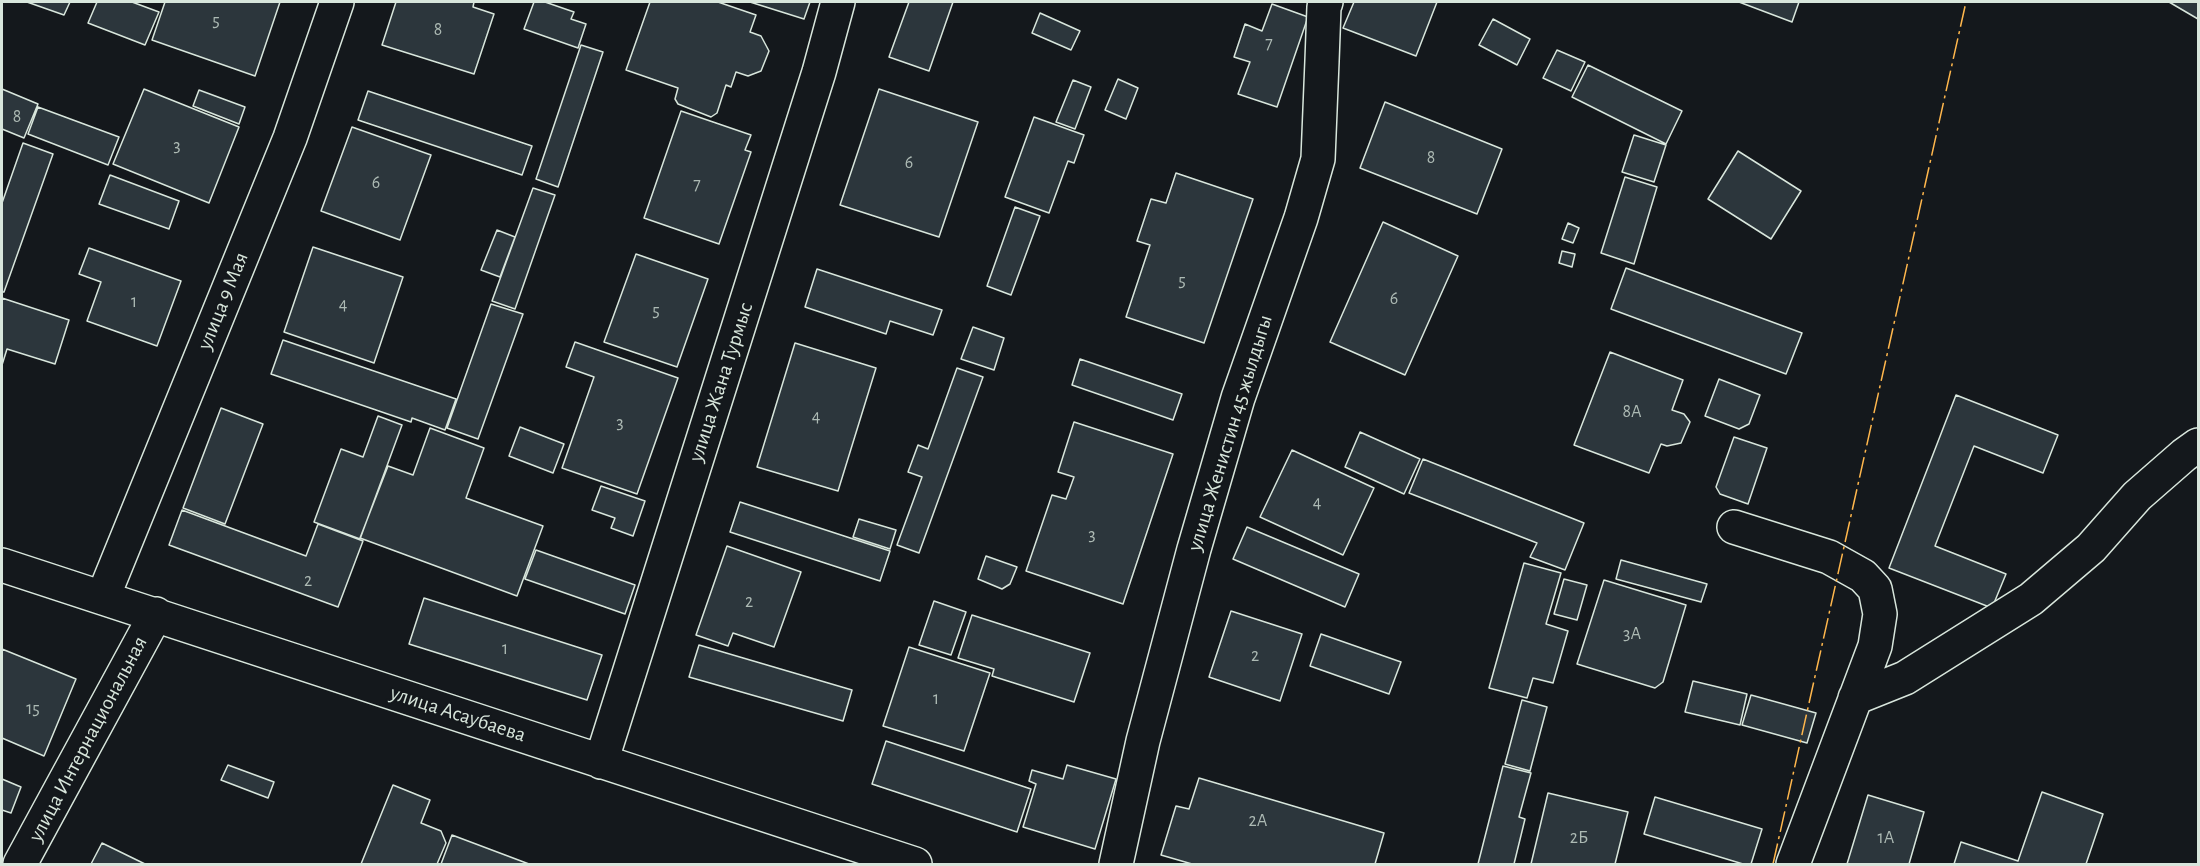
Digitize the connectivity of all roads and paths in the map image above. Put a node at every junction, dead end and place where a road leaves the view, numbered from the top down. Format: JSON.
{"nodes":[{"id":1,"x":337,"y":2,"type":"edge"},
{"id":2,"x":838,"y":2,"type":"edge"},
{"id":3,"x":1326,"y":2,"type":"edge"},
{"id":4,"x":2199,"y":445,"type":"edge"},
{"id":5,"x":1734,"y":527,"type":"dead end"},
{"id":6,"x":2,"y":565,"type":"edge"},
{"id":7,"x":103,"y":597,"type":"junction"},
{"id":8,"x":156,"y":614,"type":"junction"},
{"id":9,"x":1855,"y":698,"type":"junction"},
{"id":10,"x":601,"y":762,"type":"junction"},
{"id":11,"x":21,"y":864,"type":"edge"},
{"id":12,"x":915,"y":864,"type":"edge"},
{"id":13,"x":1116,"y":864,"type":"edge"},
{"id":14,"x":1793,"y":864,"type":"edge"}],
"edges":[{"from":1,"to":7,"type":"street","name":"улица 9 Мая"},
{"from":2,"to":10,"type":"street","name":"улица Жана Турмыс"},
{"from":3,"to":13,"type":"street","name":"улица Женистин 45 жылдыгы"},
{"from":4,"to":9,"type":"street"},
{"from":5,"to":9,"type":"street"},
{"from":6,"to":7,"type":"street","name":"улица Асаубаева"},
{"from":7,"to":8,"type":"street","name":"улица Асаубаева"},
{"from":8,"to":10,"type":"street","name":"улица Асаубаева"},
{"from":8,"to":11,"type":"street","name":"улица Интернациональная"},
{"from":9,"to":14,"type":"street"},
{"from":10,"to":12,"type":"street","name":"улица Асаубаева"}]}
